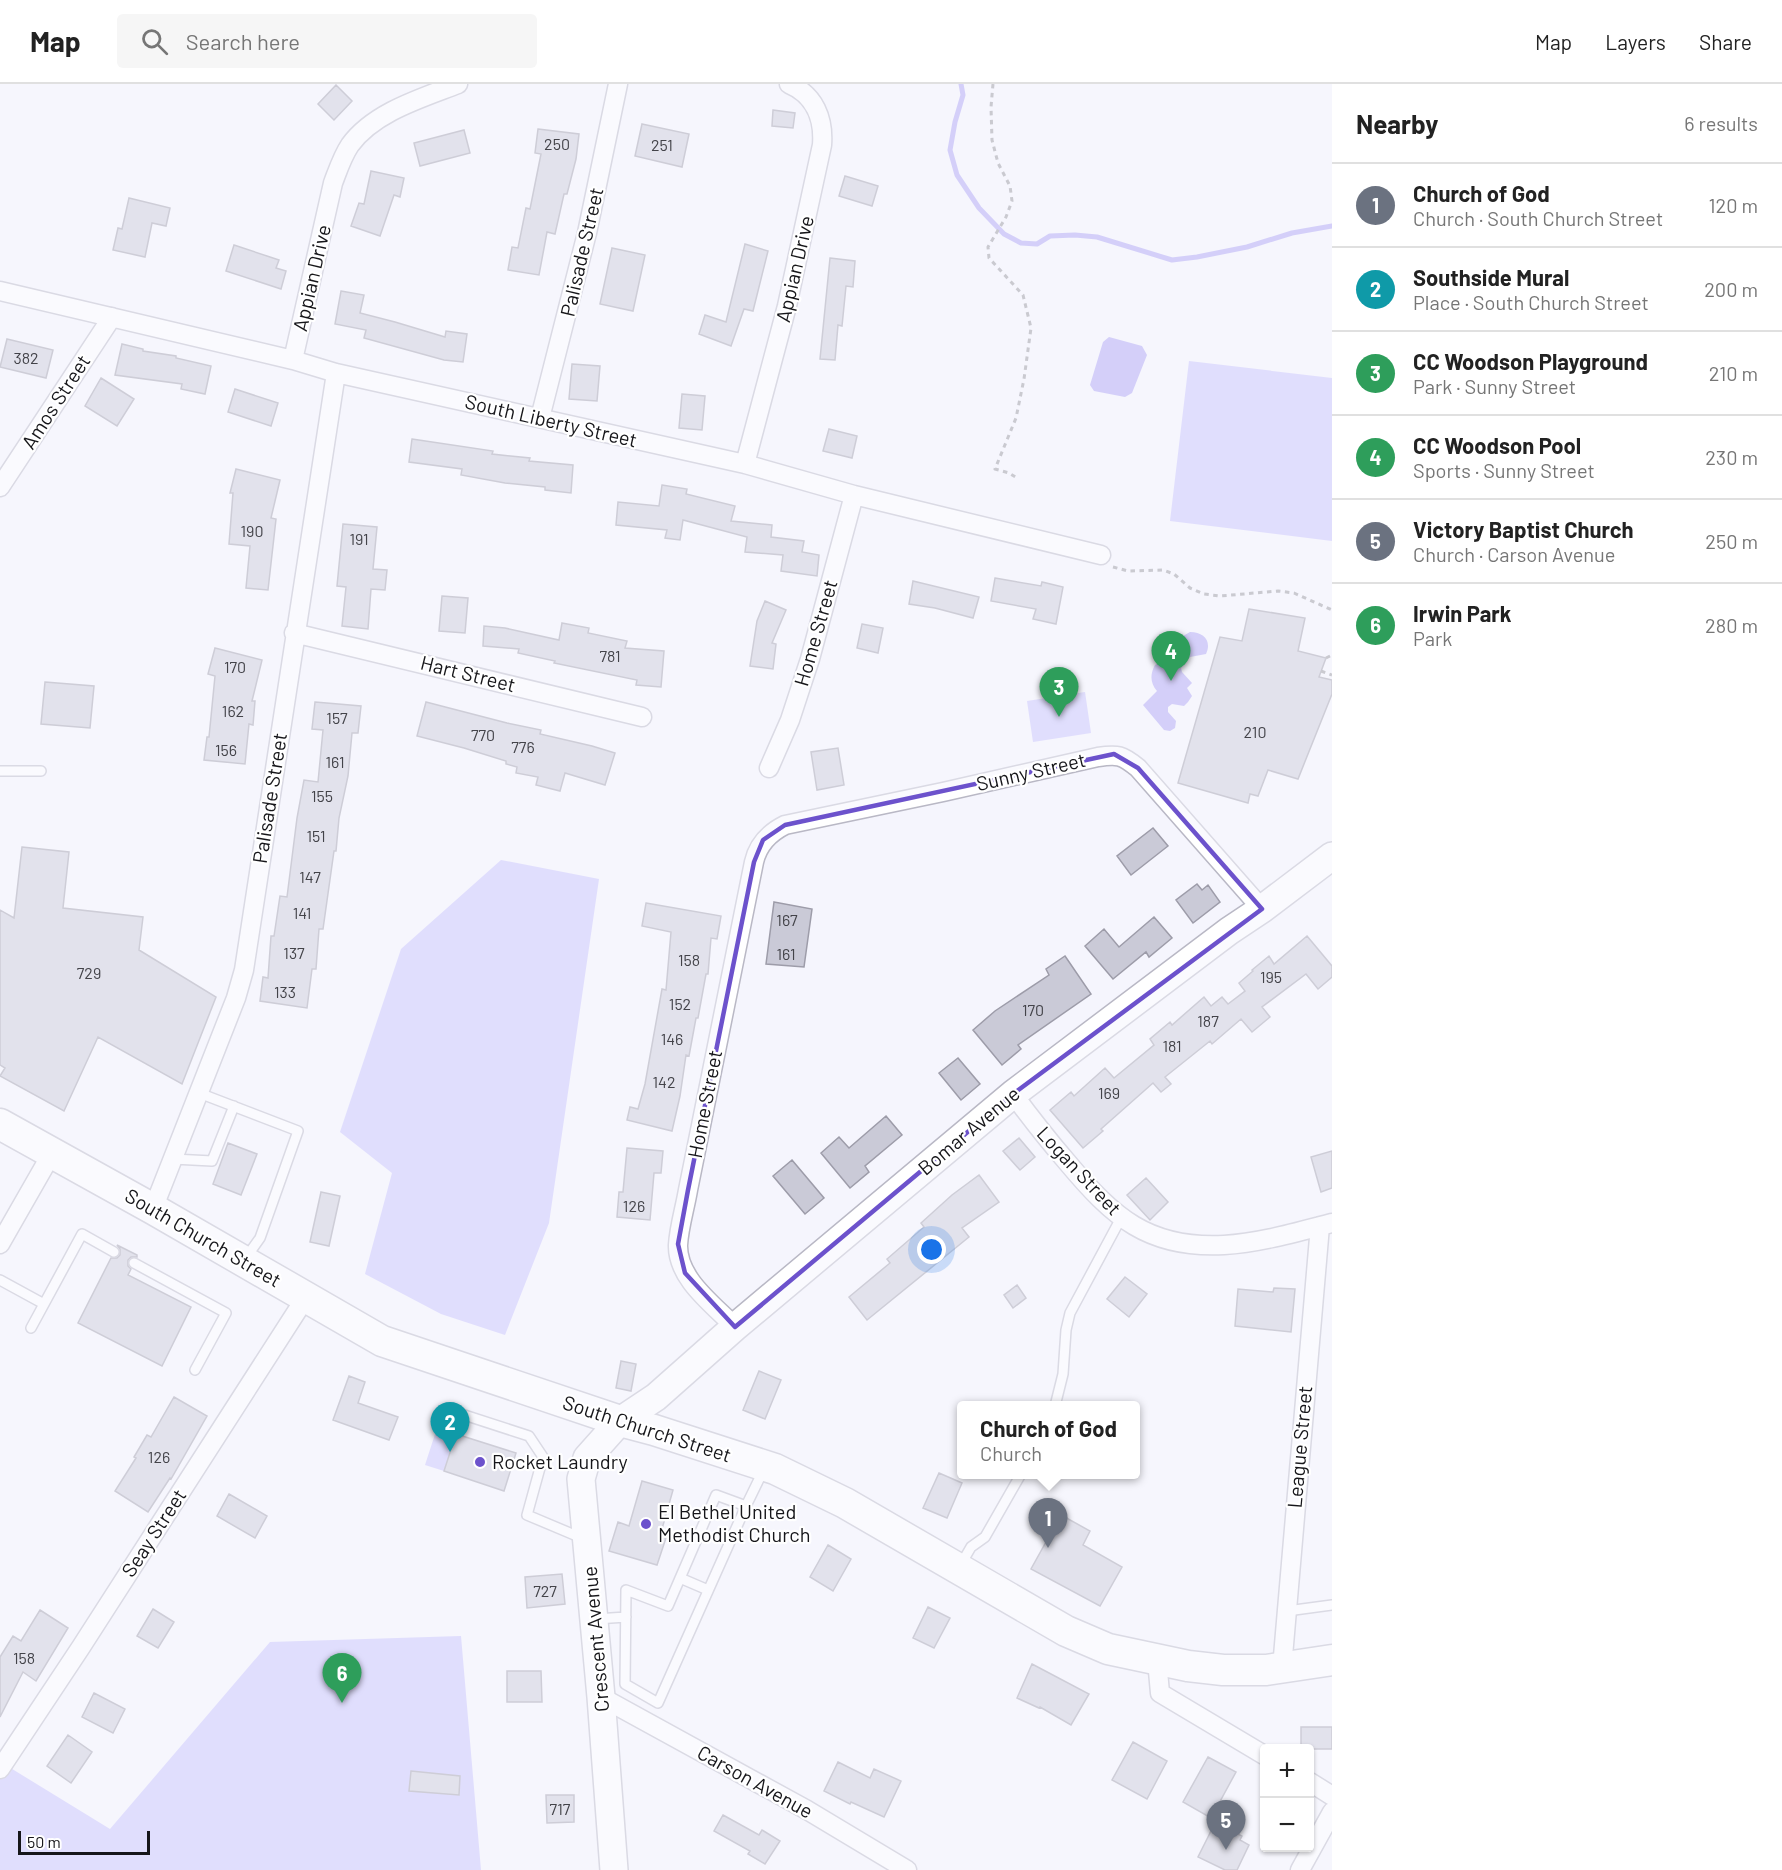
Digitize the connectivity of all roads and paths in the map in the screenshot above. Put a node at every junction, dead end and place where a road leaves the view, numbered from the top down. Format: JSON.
{"nodes":[{"id":1,"x":458,"y":84,"type":"edge"},
{"id":2,"x":618,"y":84,"type":"edge"},
{"id":3,"x":789,"y":84,"type":"edge"},
{"id":4,"x":993,"y":84,"type":"edge"},
{"id":5,"x":0,"y":291,"type":"edge"},
{"id":6,"x":112,"y":317,"type":"junction"},
{"id":7,"x":293,"y":360,"type":"junction"},
{"id":8,"x":336,"y":373,"type":"junction"},
{"id":9,"x":540,"y":418,"type":"junction"},
{"id":10,"x":745,"y":464,"type":"junction"},
{"id":11,"x":1017,"y":478,"type":"dead end"},
{"id":12,"x":0,"y":487,"type":"edge"},
{"id":13,"x":854,"y":495,"type":"junction"},
{"id":14,"x":1101,"y":555,"type":"joint"},
{"id":15,"x":1332,"y":610,"type":"edge"},
{"id":16,"x":294,"y":633,"type":"junction"},
{"id":17,"x":1332,"y":655,"type":"edge"},
{"id":18,"x":1326,"y":658,"type":"dead end"},
{"id":19,"x":1321,"y":671,"type":"dead end"},
{"id":20,"x":1332,"y":675,"type":"edge"},
{"id":21,"x":642,"y":717,"type":"dead end"},
{"id":22,"x":769,"y":768,"type":"dead end"},
{"id":23,"x":0,"y":771,"type":"edge"},
{"id":24,"x":41,"y":771,"type":"dead end"},
{"id":25,"x":1332,"y":856,"type":"edge"},
{"id":26,"x":754,"y":862,"type":"joint"},
{"id":27,"x":1262,"y":909,"type":"junction"},
{"id":28,"x":199,"y":1092,"type":"junction"},
{"id":29,"x":1013,"y":1094,"type":"junction"},
{"id":30,"x":234,"y":1106,"type":"junction"},
{"id":31,"x":0,"y":1124,"type":"edge"},
{"id":32,"x":52,"y":1154,"type":"junction"},
{"id":33,"x":173,"y":1159,"type":"junction"},
{"id":34,"x":153,"y":1209,"type":"junction"},
{"id":35,"x":1121,"y":1218,"type":"junction"},
{"id":36,"x":1326,"y":1225,"type":"edge"},
{"id":37,"x":0,"y":1244,"type":"edge"},
{"id":38,"x":114,"y":1252,"type":"dead end"},
{"id":39,"x":244,"y":1261,"type":"junction"},
{"id":40,"x":134,"y":1263,"type":"dead end"},
{"id":41,"x":0,"y":1280,"type":"edge"},
{"id":42,"x":306,"y":1297,"type":"junction"},
{"id":43,"x":44,"y":1304,"type":"junction"},
{"id":44,"x":735,"y":1327,"type":"junction"},
{"id":45,"x":32,"y":1328,"type":"dead end"},
{"id":46,"x":195,"y":1370,"type":"dead end"},
{"id":47,"x":1056,"y":1401,"type":"edge"},
{"id":48,"x":452,"y":1411,"type":"dead end"},
{"id":49,"x":620,"y":1421,"type":"junction"},
{"id":50,"x":765,"y":1466,"type":"junction"},
{"id":51,"x":1018,"y":1479,"type":"edge"},
{"id":52,"x":746,"y":1506,"type":"junction"},
{"id":53,"x":586,"y":1538,"type":"junction"},
{"id":54,"x":959,"y":1568,"type":"junction"},
{"id":55,"x":680,"y":1578,"type":"junction"},
{"id":56,"x":708,"y":1590,"type":"junction"},
{"id":57,"x":1332,"y":1605,"type":"edge"},
{"id":58,"x":1287,"y":1611,"type":"junction"},
{"id":59,"x":626,"y":1617,"type":"junction"},
{"id":60,"x":594,"y":1620,"type":"junction"},
{"id":61,"x":1157,"y":1660,"type":"junction"},
{"id":62,"x":1325,"y":1664,"type":"edge"},
{"id":63,"x":1282,"y":1668,"type":"junction"},
{"id":64,"x":601,"y":1697,"type":"junction"},
{"id":65,"x":1260,"y":1753,"type":"edge"},
{"id":66,"x":0,"y":1769,"type":"edge"},
{"id":67,"x":1314,"y":1785,"type":"edge"},
{"id":68,"x":1332,"y":1796,"type":"edge"},
{"id":69,"x":1332,"y":1812,"type":"edge"},
{"id":70,"x":615,"y":1870,"type":"edge"},
{"id":71,"x":907,"y":1870,"type":"edge"},
{"id":72,"x":1300,"y":1870,"type":"edge"}],
"edges":[{"from":1,"to":7,"type":"street","name":"Appian Drive"},
{"from":2,"to":9,"type":"street","name":"Palisade Street"},
{"from":3,"to":10,"type":"street","name":"Appian Drive"},
{"from":4,"to":11,"type":"path"},
{"from":5,"to":6,"type":"street","name":"South Liberty Street"},
{"from":6,"to":7,"type":"street","name":"South Liberty Street"},
{"from":6,"to":12,"type":"street","name":"Amos Street"},
{"from":7,"to":8,"type":"street","name":"South Liberty Street"},
{"from":8,"to":9,"type":"street","name":"South Liberty Street"},
{"from":8,"to":16,"type":"street","name":"Palisade Street"},
{"from":9,"to":10,"type":"street","name":"South Liberty Street"},
{"from":10,"to":13,"type":"street","name":"South Liberty Street"},
{"from":13,"to":14,"type":"street","name":"South Liberty Street"},
{"from":13,"to":22,"type":"street","name":"Home Street"},
{"from":14,"to":15,"type":"path"},
{"from":16,"to":21,"type":"street","name":"Hart Street"},
{"from":16,"to":28,"type":"street","name":"Palisade Street"},
{"from":17,"to":18,"type":"path"},
{"from":19,"to":20,"type":"path"},
{"from":23,"to":24,"type":"lane"},
{"from":25,"to":27,"type":"street","name":"Bomar Avenue"},
{"from":26,"to":27,"type":"street","name":"Sunny Street"},
{"from":26,"to":44,"type":"street","name":"Home Street"},
{"from":27,"to":29,"type":"street","name":"Bomar Avenue"},
{"from":28,"to":30,"type":"lane"},
{"from":28,"to":33,"type":"street","name":"Palisade Street"},
{"from":29,"to":35,"type":"street","name":"Logan Street"},
{"from":29,"to":44,"type":"street","name":"Bomar Avenue"},
{"from":30,"to":33,"type":"lane"},
{"from":30,"to":39,"type":"lane"},
{"from":31,"to":32,"type":"main road","name":"South Church Street"},
{"from":32,"to":34,"type":"main road","name":"South Church Street"},
{"from":32,"to":37,"type":"street"},
{"from":33,"to":34,"type":"street","name":"Palisade Street"},
{"from":34,"to":39,"type":"main road","name":"South Church Street"},
{"from":35,"to":36,"type":"street","name":"Logan Street"},
{"from":35,"to":47,"type":"lane"},
{"from":36,"to":58,"type":"street","name":"League Street"},
{"from":38,"to":43,"type":"lane"},
{"from":39,"to":42,"type":"main road","name":"South Church Street"},
{"from":40,"to":46,"type":"lane"},
{"from":41,"to":43,"type":"lane"},
{"from":42,"to":49,"type":"main road","name":"South Church Street"},
{"from":42,"to":66,"type":"street","name":"Seay Street"},
{"from":43,"to":45,"type":"lane"},
{"from":44,"to":49,"type":"street","name":"Bomar Avenue"},
{"from":48,"to":53,"type":"lane"},
{"from":49,"to":50,"type":"main road","name":"South Church Street"},
{"from":49,"to":53,"type":"street","name":"Crescent Avenue"},
{"from":50,"to":52,"type":"lane"},
{"from":50,"to":54,"type":"main road","name":"South Church Street"},
{"from":51,"to":54,"type":"lane"},
{"from":52,"to":55,"type":"lane"},
{"from":52,"to":56,"type":"lane"},
{"from":53,"to":60,"type":"street","name":"Crescent Avenue"},
{"from":54,"to":61,"type":"main road","name":"South Church Street"},
{"from":55,"to":56,"type":"lane"},
{"from":55,"to":59,"type":"lane"},
{"from":56,"to":59,"type":"lane"},
{"from":57,"to":58,"type":"lane"},
{"from":58,"to":63,"type":"street","name":"League Street"},
{"from":59,"to":60,"type":"lane"},
{"from":60,"to":64,"type":"street","name":"Crescent Avenue"},
{"from":61,"to":63,"type":"main road","name":"South Church Street"},
{"from":61,"to":65,"type":"street"},
{"from":62,"to":63,"type":"main road","name":"South Church Street"},
{"from":64,"to":70,"type":"street","name":"Crescent Avenue"},
{"from":64,"to":71,"type":"street","name":"Carson Avenue"},
{"from":67,"to":68,"type":"street"},
{"from":69,"to":72,"type":"street"}]}
